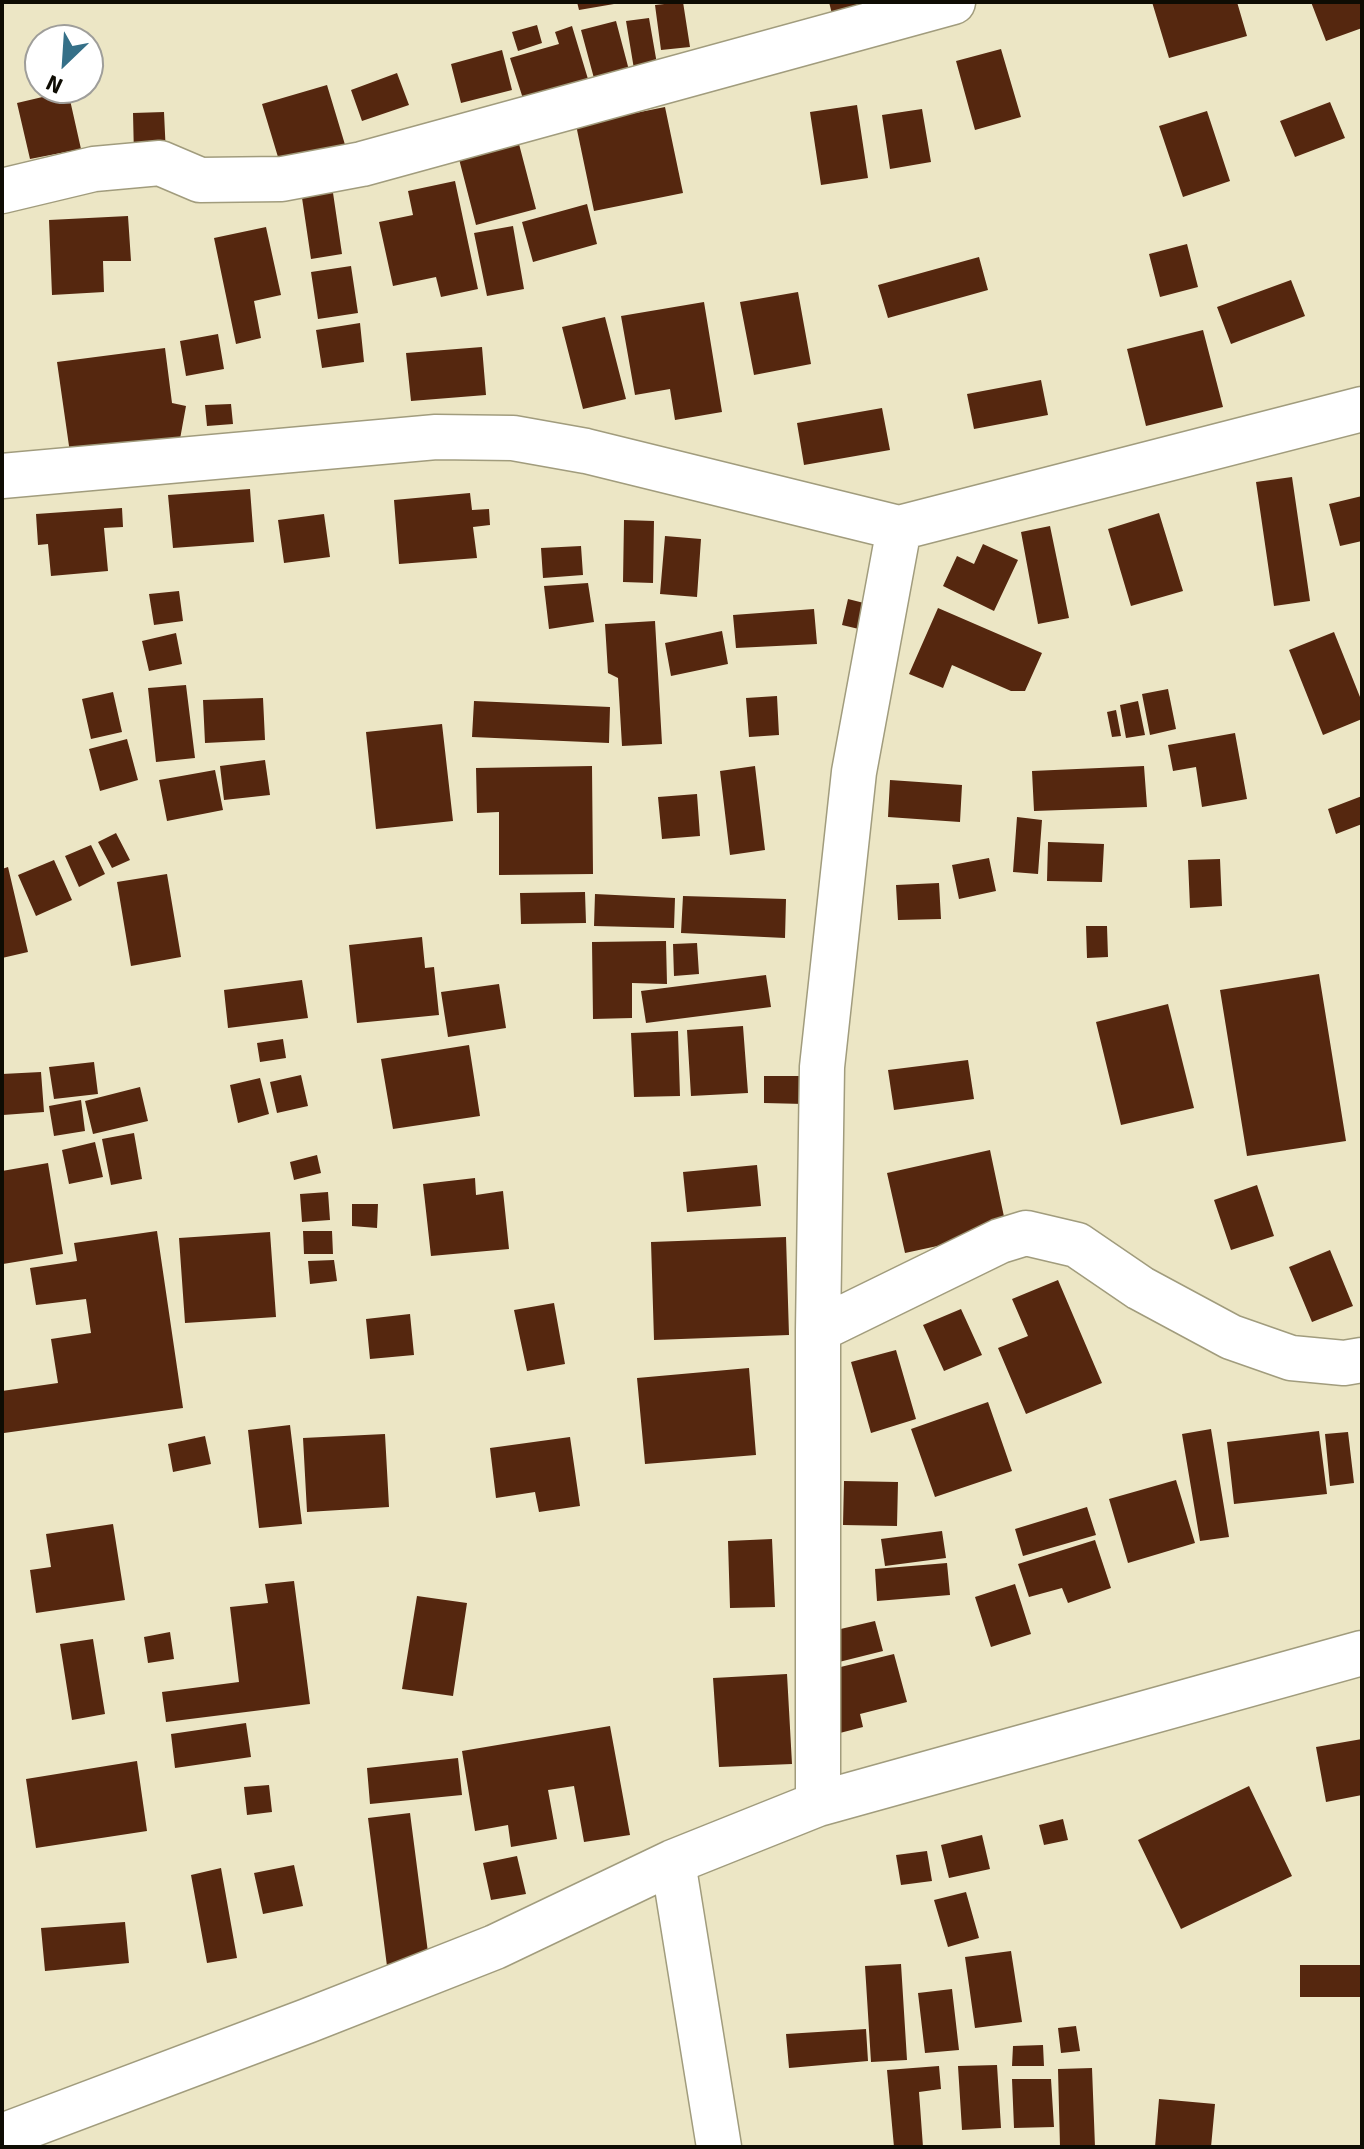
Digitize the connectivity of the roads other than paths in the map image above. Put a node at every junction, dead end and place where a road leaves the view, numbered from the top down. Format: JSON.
{"nodes":[{"id":1,"x":953,"y":2,"type":"edge"},
{"id":2,"x":2,"y":191,"type":"edge"},
{"id":3,"x":1362,"y":409,"type":"edge"},
{"id":4,"x":2,"y":476,"type":"edge"},
{"id":5,"x":899,"y":528,"type":"junction"},
{"id":6,"x":818,"y":1330,"type":"junction"},
{"id":7,"x":1362,"y":1360,"type":"edge"},
{"id":8,"x":1362,"y":1653,"type":"edge"},
{"id":9,"x":818,"y":1804,"type":"junction"},
{"id":10,"x":673,"y":1862,"type":"junction"},
{"id":11,"x":2,"y":2136,"type":"edge"},
{"id":12,"x":719,"y":2147,"type":"edge"}],
"edges":[{"from":1,"to":2,"type":"street"},
{"from":3,"to":5,"type":"street"},
{"from":4,"to":5,"type":"street"},
{"from":5,"to":6,"type":"street"},
{"from":6,"to":7,"type":"street"},
{"from":6,"to":9,"type":"street"},
{"from":8,"to":9,"type":"street"},
{"from":9,"to":10,"type":"street"},
{"from":10,"to":11,"type":"street"},
{"from":10,"to":12,"type":"street"}]}
